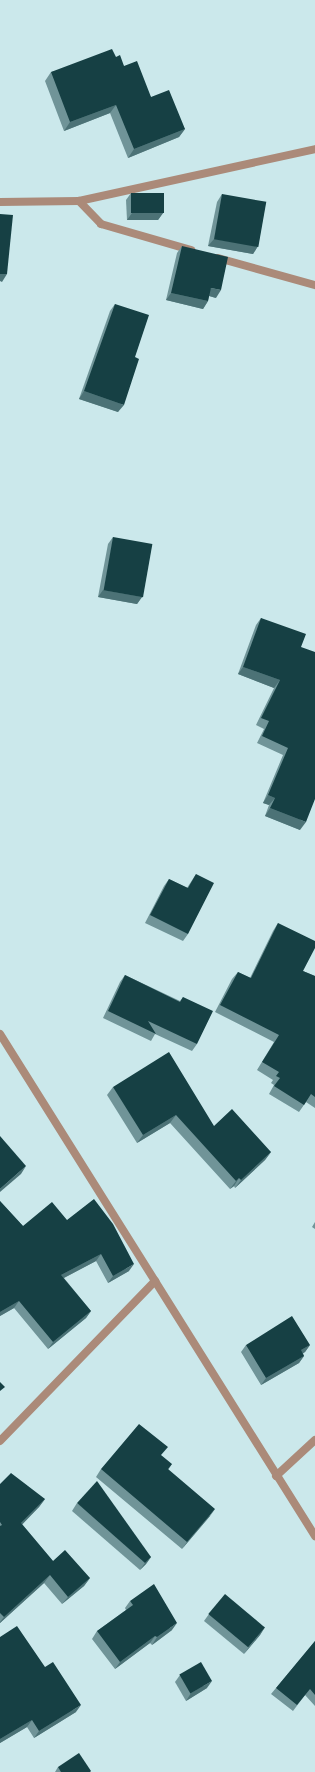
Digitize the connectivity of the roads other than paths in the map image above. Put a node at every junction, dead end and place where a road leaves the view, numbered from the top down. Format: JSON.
{"nodes":[{"id":1,"x":315,"y":149,"type":"edge"},
{"id":2,"x":79,"y":201,"type":"junction"},
{"id":3,"x":0,"y":202,"type":"edge"},
{"id":4,"x":315,"y":285,"type":"edge"},
{"id":5,"x":0,"y":1034,"type":"edge"},
{"id":6,"x":155,"y":1281,"type":"junction"},
{"id":7,"x":315,"y":1440,"type":"edge"},
{"id":8,"x":0,"y":1441,"type":"edge"},
{"id":9,"x":276,"y":1476,"type":"junction"},
{"id":10,"x":315,"y":1536,"type":"edge"}],
"edges":[{"from":1,"to":2,"type":"street"},
{"from":2,"to":3,"type":"street"},
{"from":2,"to":4,"type":"street"},
{"from":5,"to":6,"type":"street"},
{"from":6,"to":8,"type":"street"},
{"from":6,"to":9,"type":"street"},
{"from":7,"to":9,"type":"street"},
{"from":9,"to":10,"type":"street"}]}
